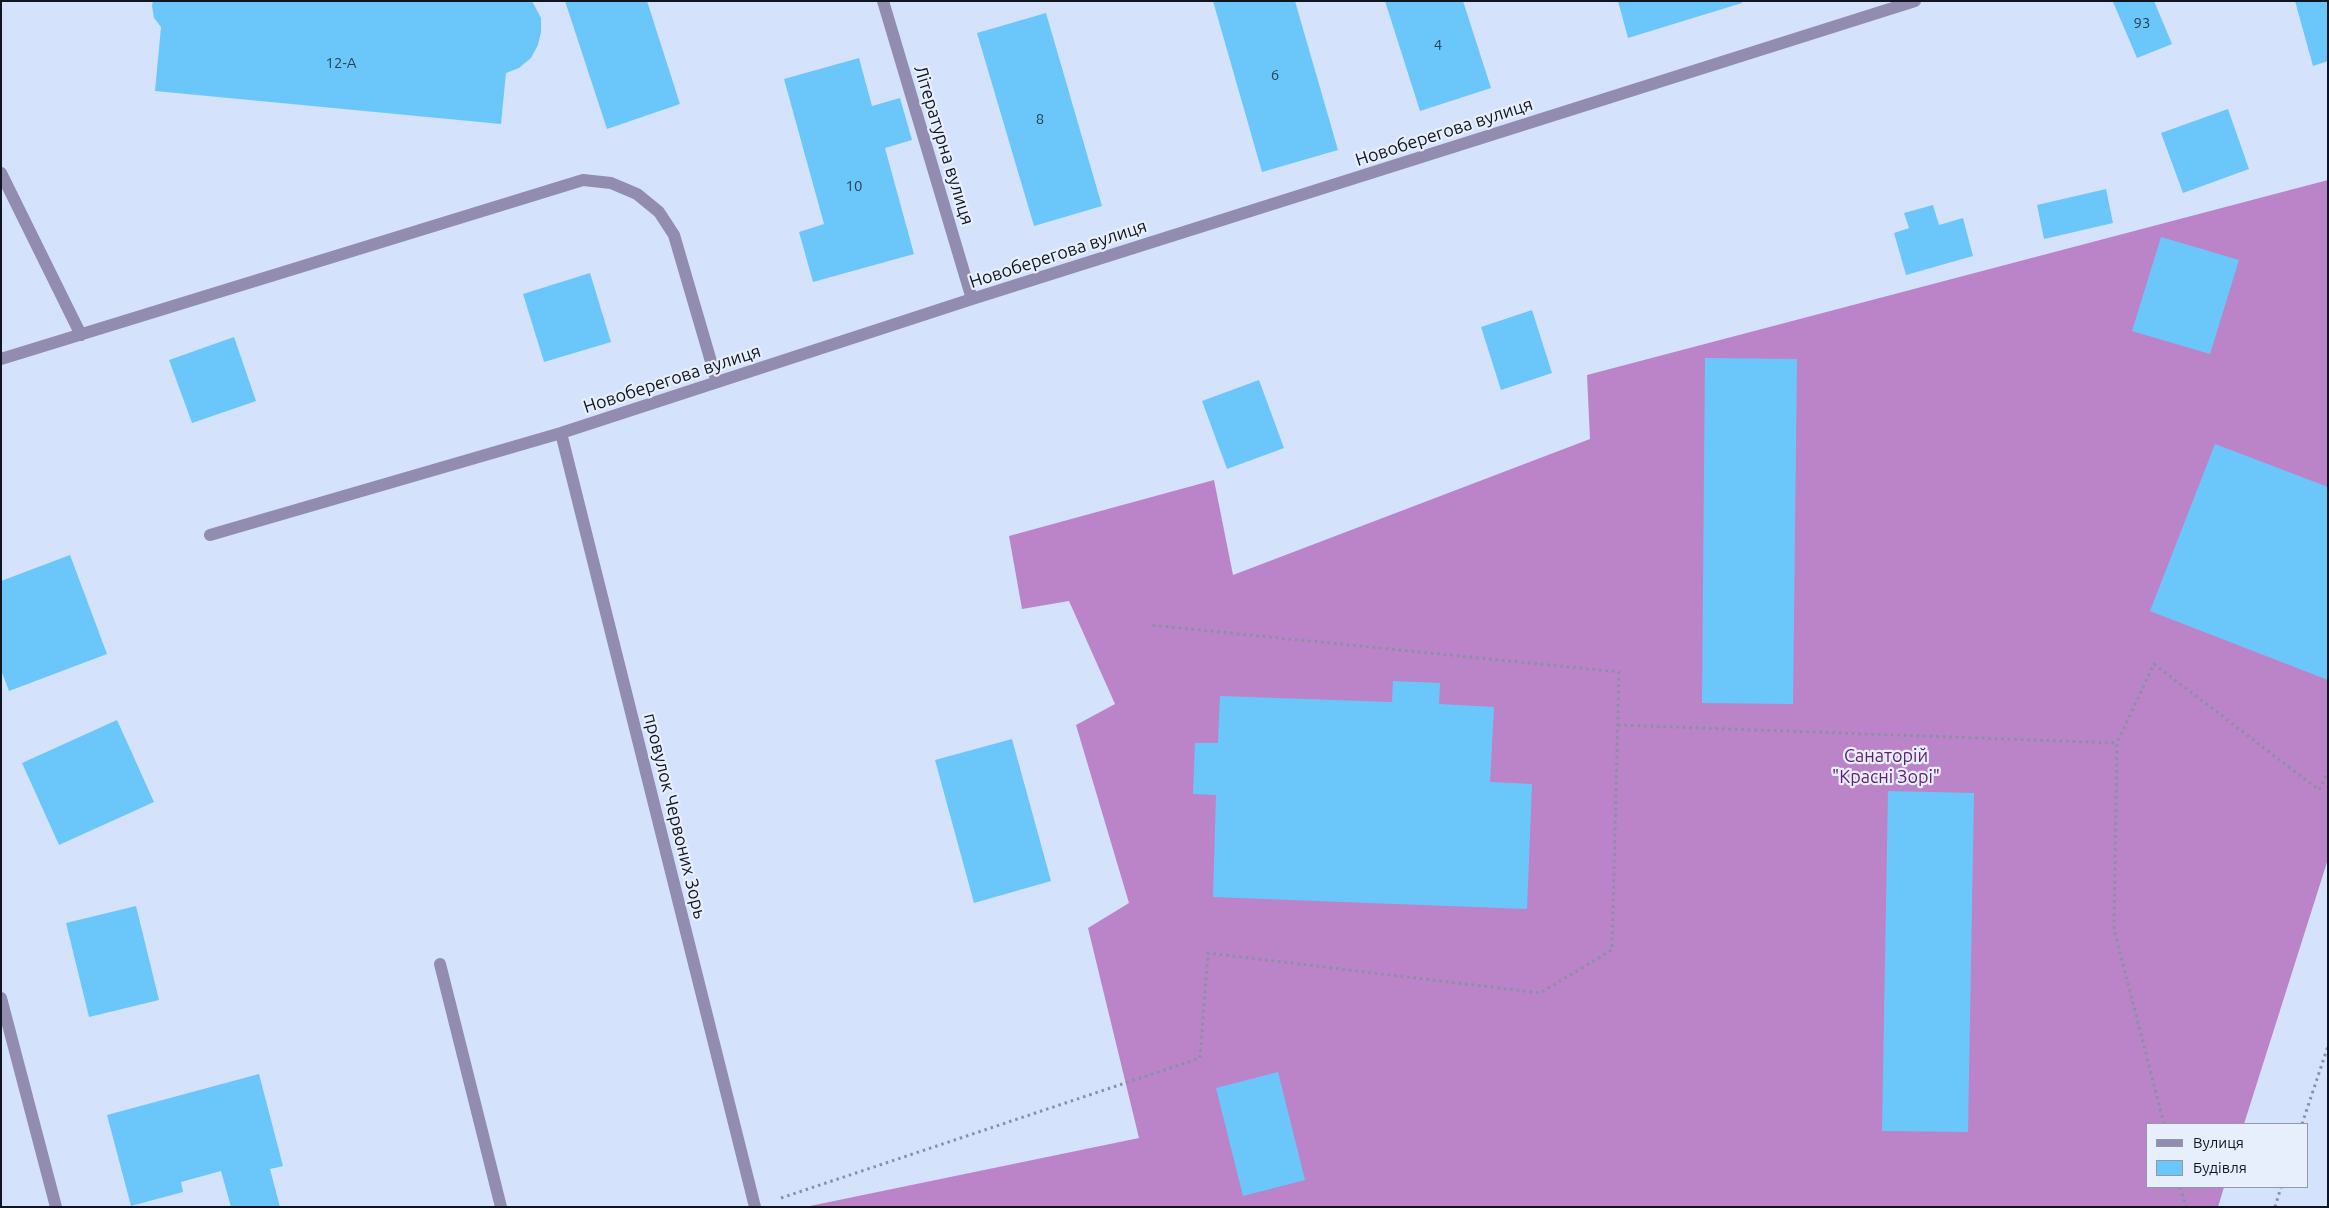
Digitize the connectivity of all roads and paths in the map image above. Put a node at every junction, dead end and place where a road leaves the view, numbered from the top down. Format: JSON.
{"nodes":[{"id":1,"x":1915,"y":1,"type":"edge"},
{"id":2,"x":885,"y":2,"type":"edge"},
{"id":3,"x":1,"y":173,"type":"edge"},
{"id":4,"x":972,"y":299,"type":"junction"},
{"id":5,"x":81,"y":335,"type":"junction"},
{"id":6,"x":1,"y":359,"type":"edge"},
{"id":7,"x":717,"y":382,"type":"junction"},
{"id":8,"x":561,"y":433,"type":"junction"},
{"id":9,"x":210,"y":535,"type":"dead end"},
{"id":10,"x":1150,"y":625,"type":"dead end"},
{"id":11,"x":1618,"y":725,"type":"junction"},
{"id":12,"x":2117,"y":743,"type":"junction"},
{"id":13,"x":2328,"y":771,"type":"edge"},
{"id":14,"x":440,"y":964,"type":"dead end"},
{"id":15,"x":1,"y":998,"type":"edge"},
{"id":16,"x":2328,"y":1046,"type":"edge"},
{"id":17,"x":2164,"y":1123,"type":"edge"},
{"id":18,"x":2302,"y":1123,"type":"edge"},
{"id":19,"x":2180,"y":1188,"type":"edge"},
{"id":20,"x":2281,"y":1188,"type":"edge"},
{"id":21,"x":774,"y":1200,"type":"dead end"},
{"id":22,"x":56,"y":1207,"type":"edge"},
{"id":23,"x":501,"y":1207,"type":"edge"},
{"id":24,"x":755,"y":1207,"type":"edge"},
{"id":25,"x":2186,"y":1207,"type":"edge"},
{"id":26,"x":2275,"y":1207,"type":"edge"}],
"edges":[{"from":1,"to":4,"type":"street","name":"Новоберегова вулиця"},
{"from":2,"to":4,"type":"street","name":"Літературна вулиця"},
{"from":3,"to":5,"type":"street"},
{"from":4,"to":7,"type":"street","name":"Новоберегова вулиця"},
{"from":5,"to":6,"type":"street"},
{"from":5,"to":7,"type":"street"},
{"from":7,"to":8,"type":"street","name":"Новоберегова вулиця"},
{"from":8,"to":9,"type":"street","name":"Новоберегова вулиця"},
{"from":8,"to":24,"type":"street","name":"провулок Червоних Зорь"},
{"from":10,"to":11,"type":"path"},
{"from":11,"to":12,"type":"path"},
{"from":11,"to":21,"type":"path"},
{"from":12,"to":13,"type":"path"},
{"from":12,"to":17,"type":"path"},
{"from":14,"to":23,"type":"street"},
{"from":15,"to":22,"type":"street"},
{"from":16,"to":18,"type":"path"},
{"from":19,"to":25,"type":"path"},
{"from":20,"to":26,"type":"path"}]}
